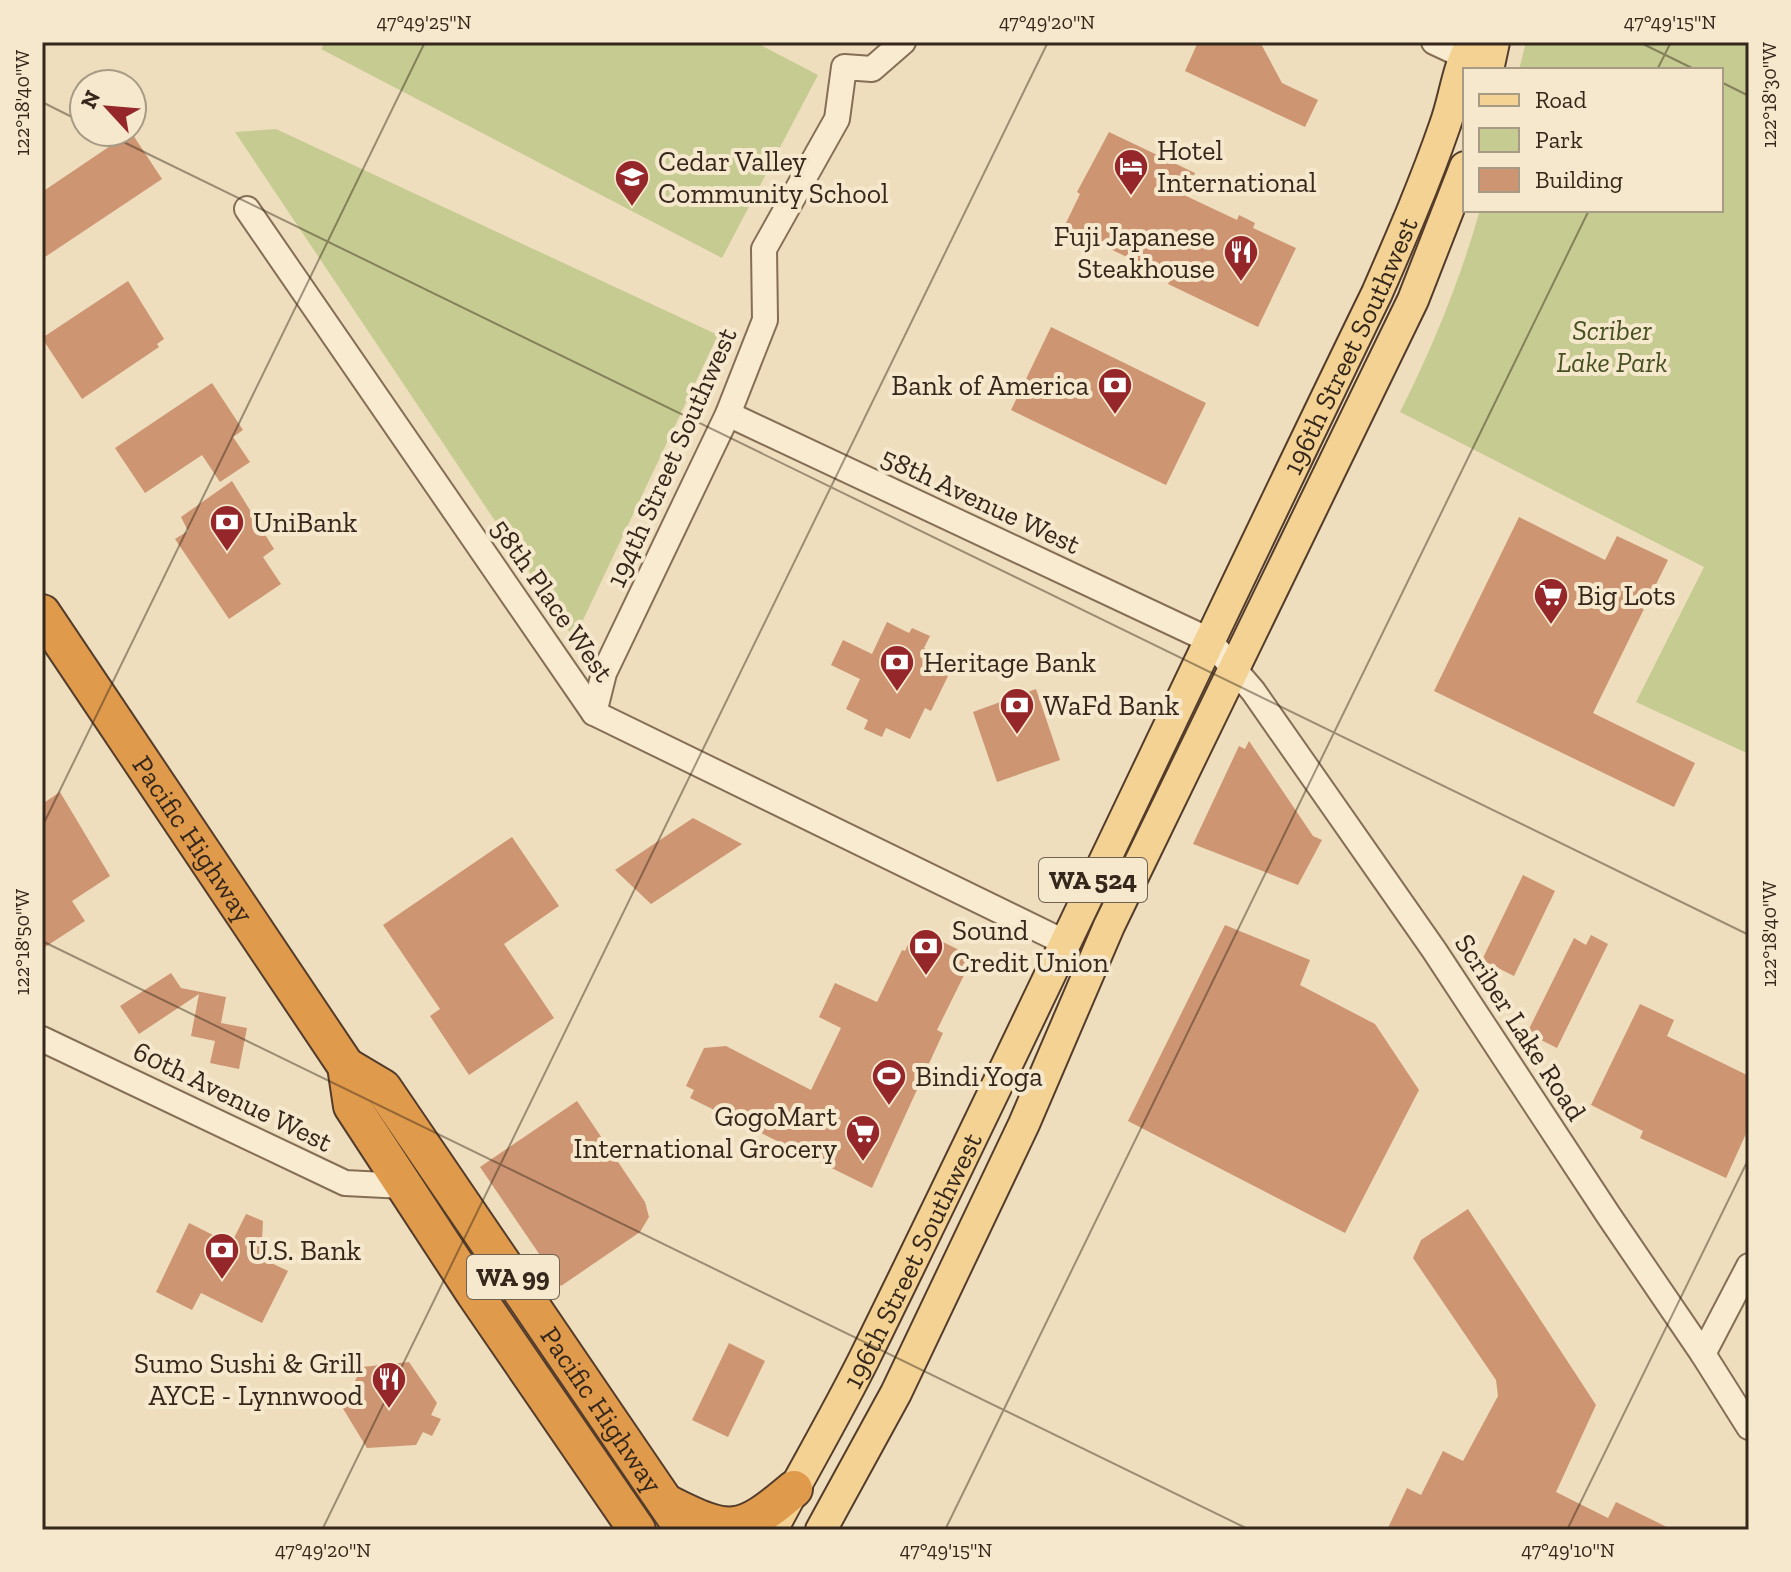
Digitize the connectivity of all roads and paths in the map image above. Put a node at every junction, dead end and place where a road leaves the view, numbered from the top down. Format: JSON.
{"nodes":[{"id":1,"x":903,"y":42,"type":"edge"},
{"id":2,"x":1434,"y":42,"type":"edge"},
{"id":3,"x":1494,"y":42,"type":"edge"},
{"id":4,"x":1473,"y":60,"type":"edge"},
{"id":5,"x":1463,"y":83,"type":"edge"},
{"id":6,"x":1463,"y":124,"type":"edge"},
{"id":7,"x":1463,"y":163,"type":"edge"},
{"id":8,"x":1463,"y":173,"type":"edge"},
{"id":9,"x":247,"y":209,"type":"dead end"},
{"id":10,"x":728,"y":414,"type":"junction"},
{"id":11,"x":42,"y":613,"type":"edge"},
{"id":12,"x":1209,"y":640,"type":"junction"},
{"id":13,"x":1234,"y":666,"type":"junction"},
{"id":14,"x":594,"y":713,"type":"junction"},
{"id":15,"x":1064,"y":942,"type":"junction"},
{"id":16,"x":1076,"y":1002,"type":"junction"},
{"id":17,"x":42,"y":1039,"type":"edge"},
{"id":18,"x":346,"y":1066,"type":"junction"},
{"id":19,"x":955,"y":1176,"type":"junction"},
{"id":20,"x":404,"y":1186,"type":"junction"},
{"id":21,"x":968,"y":1240,"type":"junction"},
{"id":22,"x":1749,"y":1266,"type":"edge"},
{"id":23,"x":1703,"y":1354,"type":"junction"},
{"id":24,"x":1749,"y":1427,"type":"edge"},
{"id":25,"x":794,"y":1489,"type":"junction"},
{"id":26,"x":676,"y":1516,"type":"edge"},
{"id":27,"x":632,"y":1525,"type":"edge"},
{"id":28,"x":772,"y":1530,"type":"edge"},
{"id":29,"x":821,"y":1530,"type":"edge"}],
"edges":[{"from":1,"to":10,"type":"street","name":"194th Street Southwest"},
{"from":2,"to":4,"type":"street"},
{"from":3,"to":4,"type":"main road","name":"196th Street Southwest"},
{"from":5,"to":12,"type":"main road","name":"196th Street Southwest","number":"WA 524"},
{"from":6,"to":7,"type":"main road"},
{"from":8,"to":13,"type":"main road","name":"196th Street Southwest"},
{"from":9,"to":14,"type":"street","name":"58th Place West"},
{"from":10,"to":12,"type":"street","name":"58th Avenue West"},
{"from":10,"to":14,"type":"street","name":"194th Street Southwest"},
{"from":11,"to":18,"type":"highway","name":"Pacific Highway","number":"WA 99"},
{"from":12,"to":13,"type":"street"},
{"from":12,"to":15,"type":"main road","name":"196th Street Southwest","number":"WA 524"},
{"from":13,"to":16,"type":"main road","name":"196th Street Southwest"},
{"from":13,"to":23,"type":"street","name":"Scriber Lake Road"},
{"from":14,"to":15,"type":"street","name":"58th Place West"},
{"from":15,"to":16,"type":"main road"},
{"from":15,"to":19,"type":"main road","name":"196th Street Southwest","number":"WA 524"},
{"from":16,"to":21,"type":"main road","name":"196th Street Southwest"},
{"from":17,"to":20,"type":"street","name":"60th Avenue West"},
{"from":18,"to":20,"type":"highway","name":"Pacific Highway","number":"WA 99"},
{"from":18,"to":26,"type":"highway","name":"Pacific Highway","number":"WA 99"},
{"from":19,"to":21,"type":"main road"},
{"from":19,"to":25,"type":"main road","name":"196th Street Southwest","number":"WA 524"},
{"from":20,"to":27,"type":"highway","name":"Pacific Highway","number":"WA 99"},
{"from":21,"to":29,"type":"main road","name":"196th Street Southwest"},
{"from":22,"to":23,"type":"street"},
{"from":23,"to":24,"type":"street","name":"Scriber Lake Road"},
{"from":25,"to":26,"type":"highway"},
{"from":25,"to":28,"type":"main road","name":"196th Street Southwest","number":"WA 524"}]}
